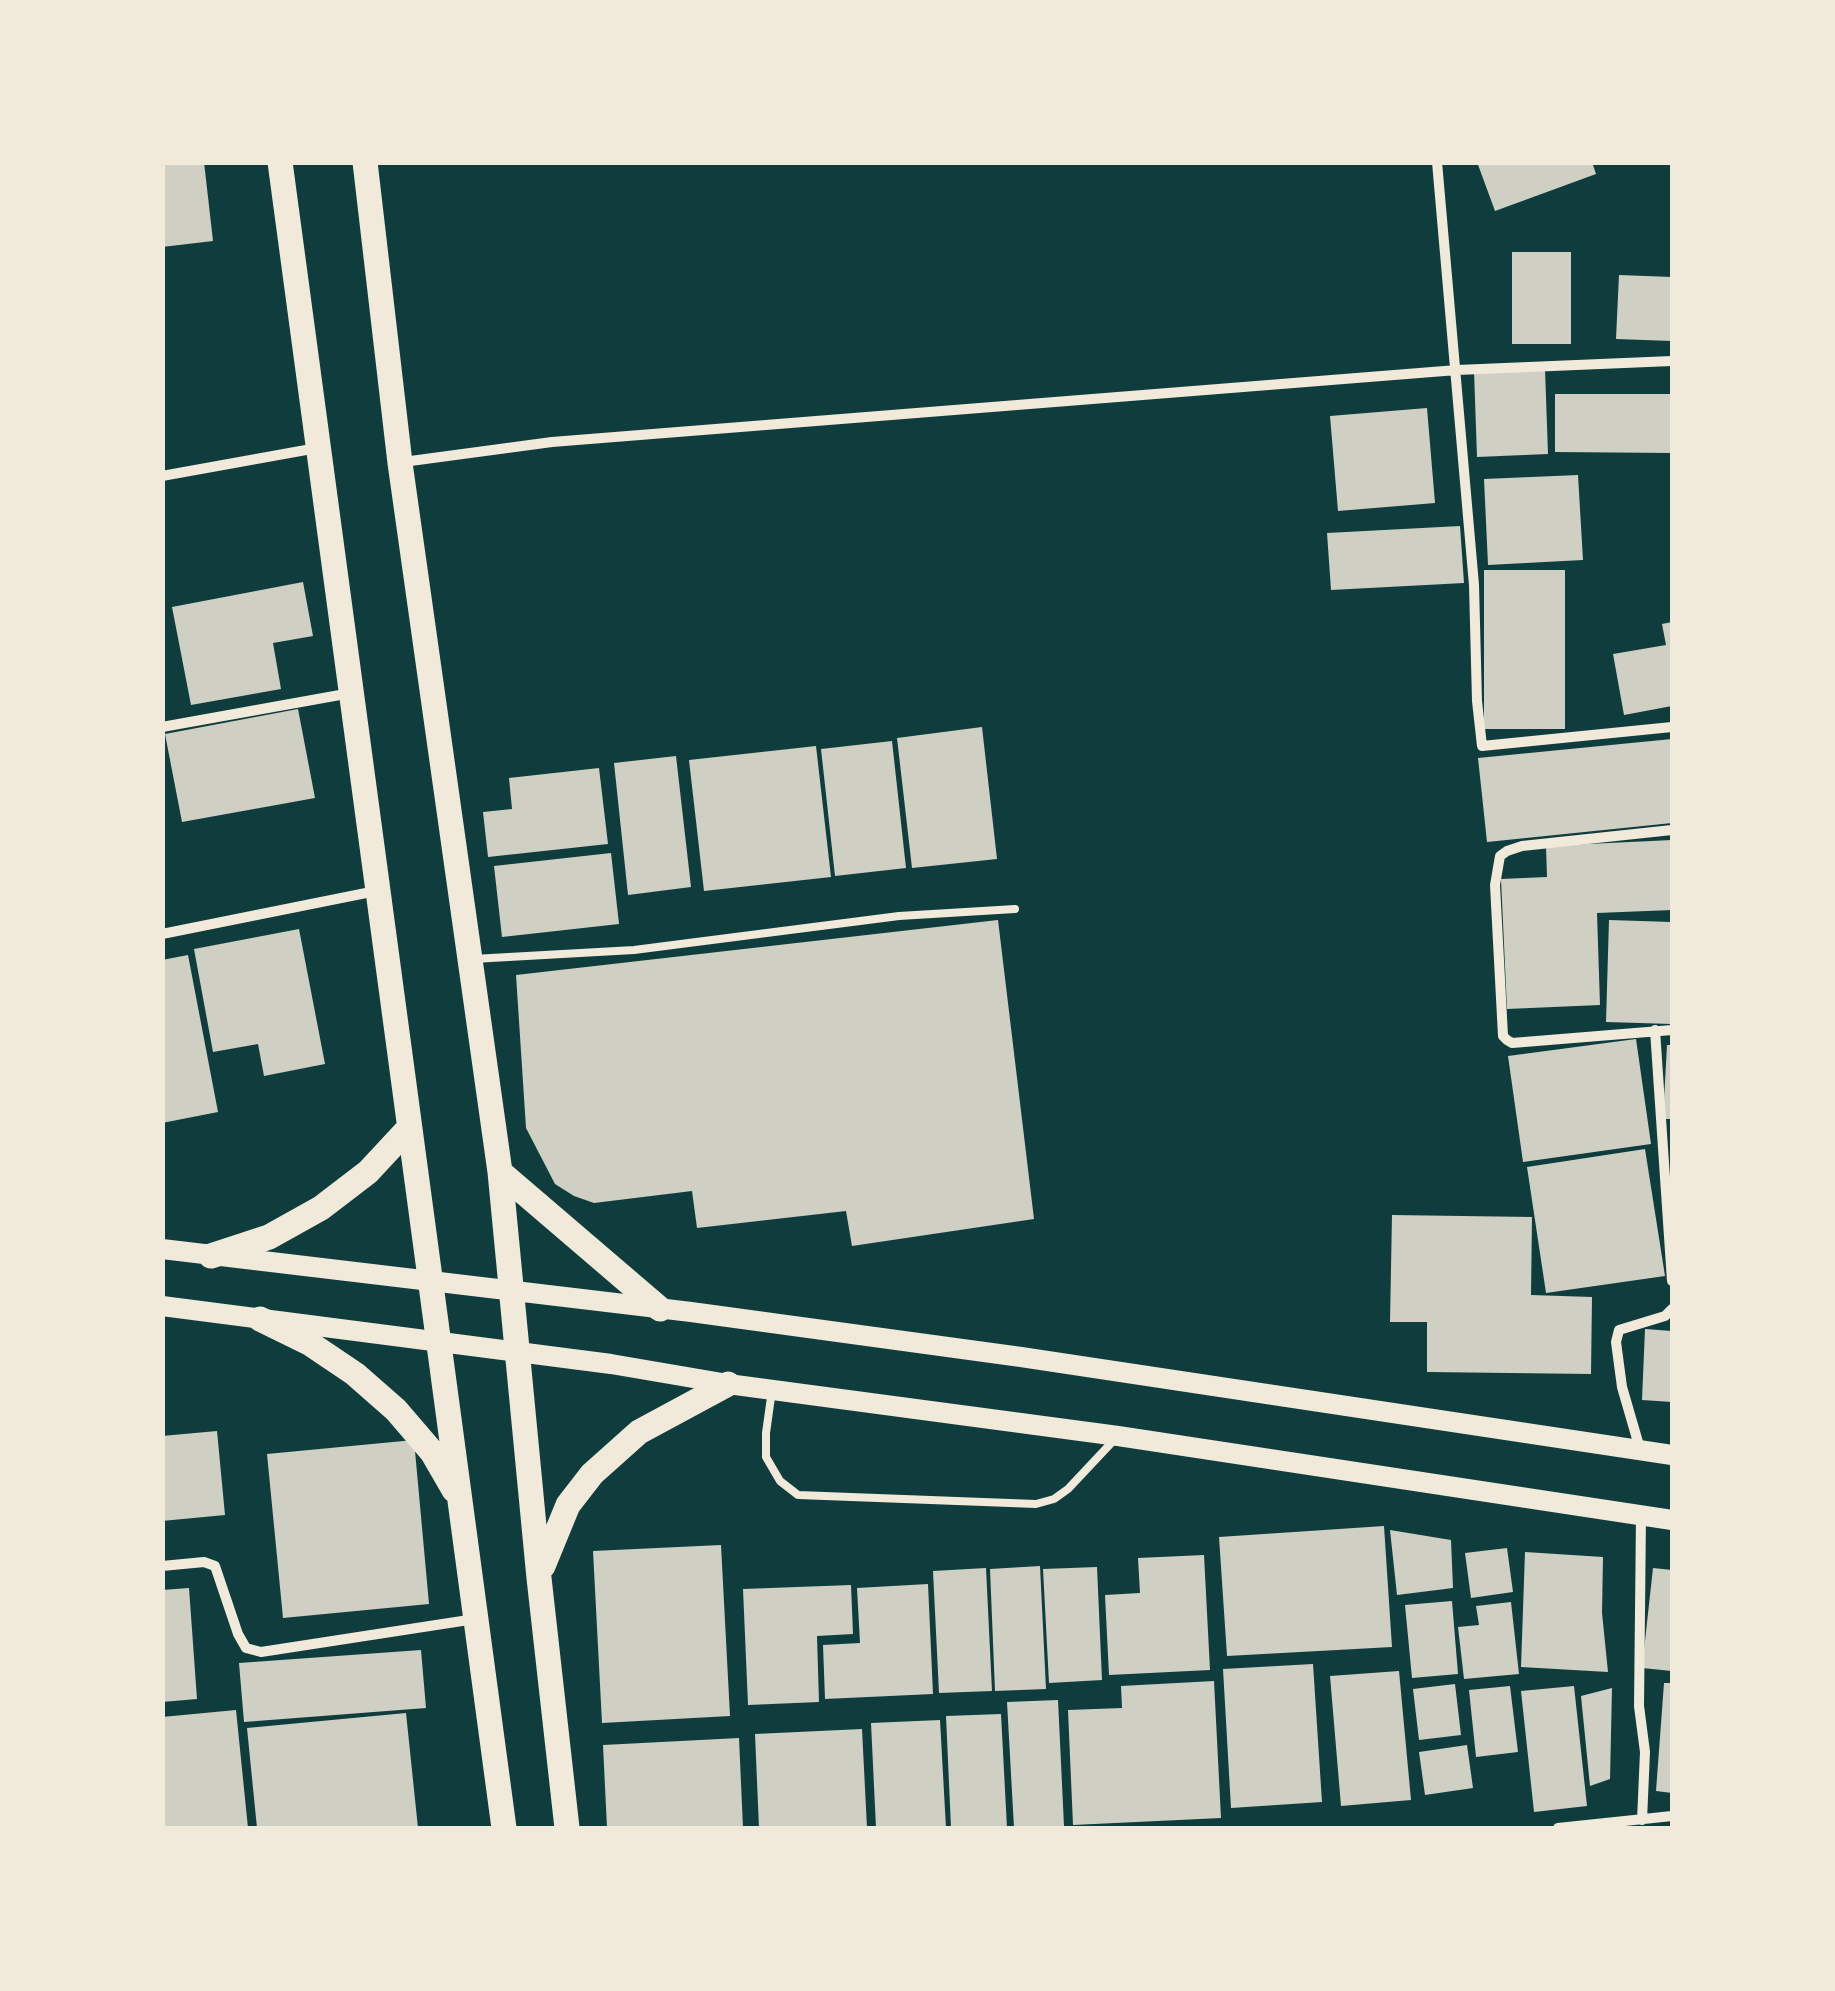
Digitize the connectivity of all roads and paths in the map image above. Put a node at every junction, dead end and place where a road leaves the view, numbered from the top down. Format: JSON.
{"nodes":[{"id":1,"x":280,"y":162,"type":"edge"},
{"id":2,"x":365,"y":162,"type":"edge"},
{"id":3,"x":1438,"y":162,"type":"edge"},
{"id":4,"x":1672,"y":361,"type":"edge"},
{"id":5,"x":1457,"y":370,"type":"junction"},
{"id":6,"x":318,"y":448,"type":"junction"},
{"id":7,"x":400,"y":463,"type":"junction"},
{"id":8,"x":162,"y":476,"type":"edge"},
{"id":9,"x":352,"y":692,"type":"junction"},
{"id":10,"x":162,"y":727,"type":"edge"},
{"id":11,"x":1672,"y":727,"type":"edge"},
{"id":12,"x":1672,"y":830,"type":"edge"},
{"id":13,"x":377,"y":891,"type":"junction"},
{"id":14,"x":1016,"y":908,"type":"dead end"},
{"id":15,"x":162,"y":934,"type":"edge"},
{"id":16,"x":468,"y":959,"type":"junction"},
{"id":17,"x":1654,"y":1030,"type":"junction"},
{"id":18,"x":1672,"y":1030,"type":"edge"},
{"id":19,"x":408,"y":1129,"type":"junction"},
{"id":20,"x":500,"y":1172,"type":"junction"},
{"id":21,"x":162,"y":1249,"type":"edge"},
{"id":22,"x":212,"y":1256,"type":"junction"},
{"id":23,"x":1672,"y":1281,"type":"edge"},
{"id":24,"x":430,"y":1282,"type":"junction"},
{"id":25,"x":512,"y":1292,"type":"junction"},
{"id":26,"x":162,"y":1306,"type":"edge"},
{"id":27,"x":660,"y":1309,"type":"junction"},
{"id":28,"x":1672,"y":1309,"type":"edge"},
{"id":29,"x":260,"y":1320,"type":"junction"},
{"id":30,"x":440,"y":1342,"type":"junction"},
{"id":31,"x":518,"y":1352,"type":"junction"},
{"id":32,"x":728,"y":1384,"type":"junction"},
{"id":33,"x":772,"y":1388,"type":"junction"},
{"id":34,"x":1118,"y":1436,"type":"junction"},
{"id":35,"x":1640,"y":1450,"type":"junction"},
{"id":36,"x":1672,"y":1454,"type":"edge"},
{"id":37,"x":459,"y":1498,"type":"junction"},
{"id":38,"x":1641,"y":1515,"type":"junction"},
{"id":39,"x":1672,"y":1520,"type":"edge"},
{"id":40,"x":162,"y":1566,"type":"edge"},
{"id":41,"x":539,"y":1578,"type":"junction"},
{"id":42,"x":475,"y":1620,"type":"junction"},
{"id":43,"x":1672,"y":1816,"type":"edge"},
{"id":44,"x":1642,"y":1820,"type":"junction"},
{"id":45,"x":504,"y":1828,"type":"edge"},
{"id":46,"x":568,"y":1828,"type":"edge"},
{"id":47,"x":1558,"y":1828,"type":"edge"}],
"edges":[{"from":1,"to":6,"type":"main road"},
{"from":2,"to":7,"type":"main road"},
{"from":3,"to":5,"type":"street"},
{"from":4,"to":5,"type":"street"},
{"from":5,"to":7,"type":"street"},
{"from":5,"to":11,"type":"street"},
{"from":6,"to":8,"type":"street"},
{"from":6,"to":9,"type":"main road"},
{"from":7,"to":16,"type":"main road"},
{"from":9,"to":10,"type":"street"},
{"from":9,"to":13,"type":"main road"},
{"from":12,"to":17,"type":"street"},
{"from":13,"to":15,"type":"street"},
{"from":13,"to":19,"type":"main road"},
{"from":14,"to":16,"type":"lane"},
{"from":16,"to":20,"type":"main road"},
{"from":17,"to":18,"type":"street"},
{"from":17,"to":23,"type":"street"},
{"from":19,"to":22,"type":"main road"},
{"from":19,"to":24,"type":"main road"},
{"from":20,"to":25,"type":"main road"},
{"from":20,"to":27,"type":"main road"},
{"from":21,"to":22,"type":"main road"},
{"from":22,"to":24,"type":"main road"},
{"from":24,"to":25,"type":"main road"},
{"from":24,"to":30,"type":"main road"},
{"from":25,"to":27,"type":"main road"},
{"from":25,"to":31,"type":"main road"},
{"from":26,"to":29,"type":"main road"},
{"from":27,"to":35,"type":"main road"},
{"from":28,"to":35,"type":"street"},
{"from":29,"to":30,"type":"main road"},
{"from":29,"to":37,"type":"main road"},
{"from":30,"to":31,"type":"main road"},
{"from":30,"to":37,"type":"main road"},
{"from":31,"to":32,"type":"main road"},
{"from":31,"to":41,"type":"main road"},
{"from":32,"to":33,"type":"main road"},
{"from":32,"to":41,"type":"main road"},
{"from":33,"to":34,"type":"main road"},
{"from":33,"to":34,"type":"lane"},
{"from":34,"to":38,"type":"main road"},
{"from":35,"to":36,"type":"main road"},
{"from":37,"to":42,"type":"main road"},
{"from":38,"to":39,"type":"main road"},
{"from":38,"to":44,"type":"street"},
{"from":40,"to":42,"type":"street"},
{"from":41,"to":46,"type":"main road"},
{"from":42,"to":45,"type":"main road"},
{"from":43,"to":44,"type":"street"},
{"from":44,"to":47,"type":"street"}]}
